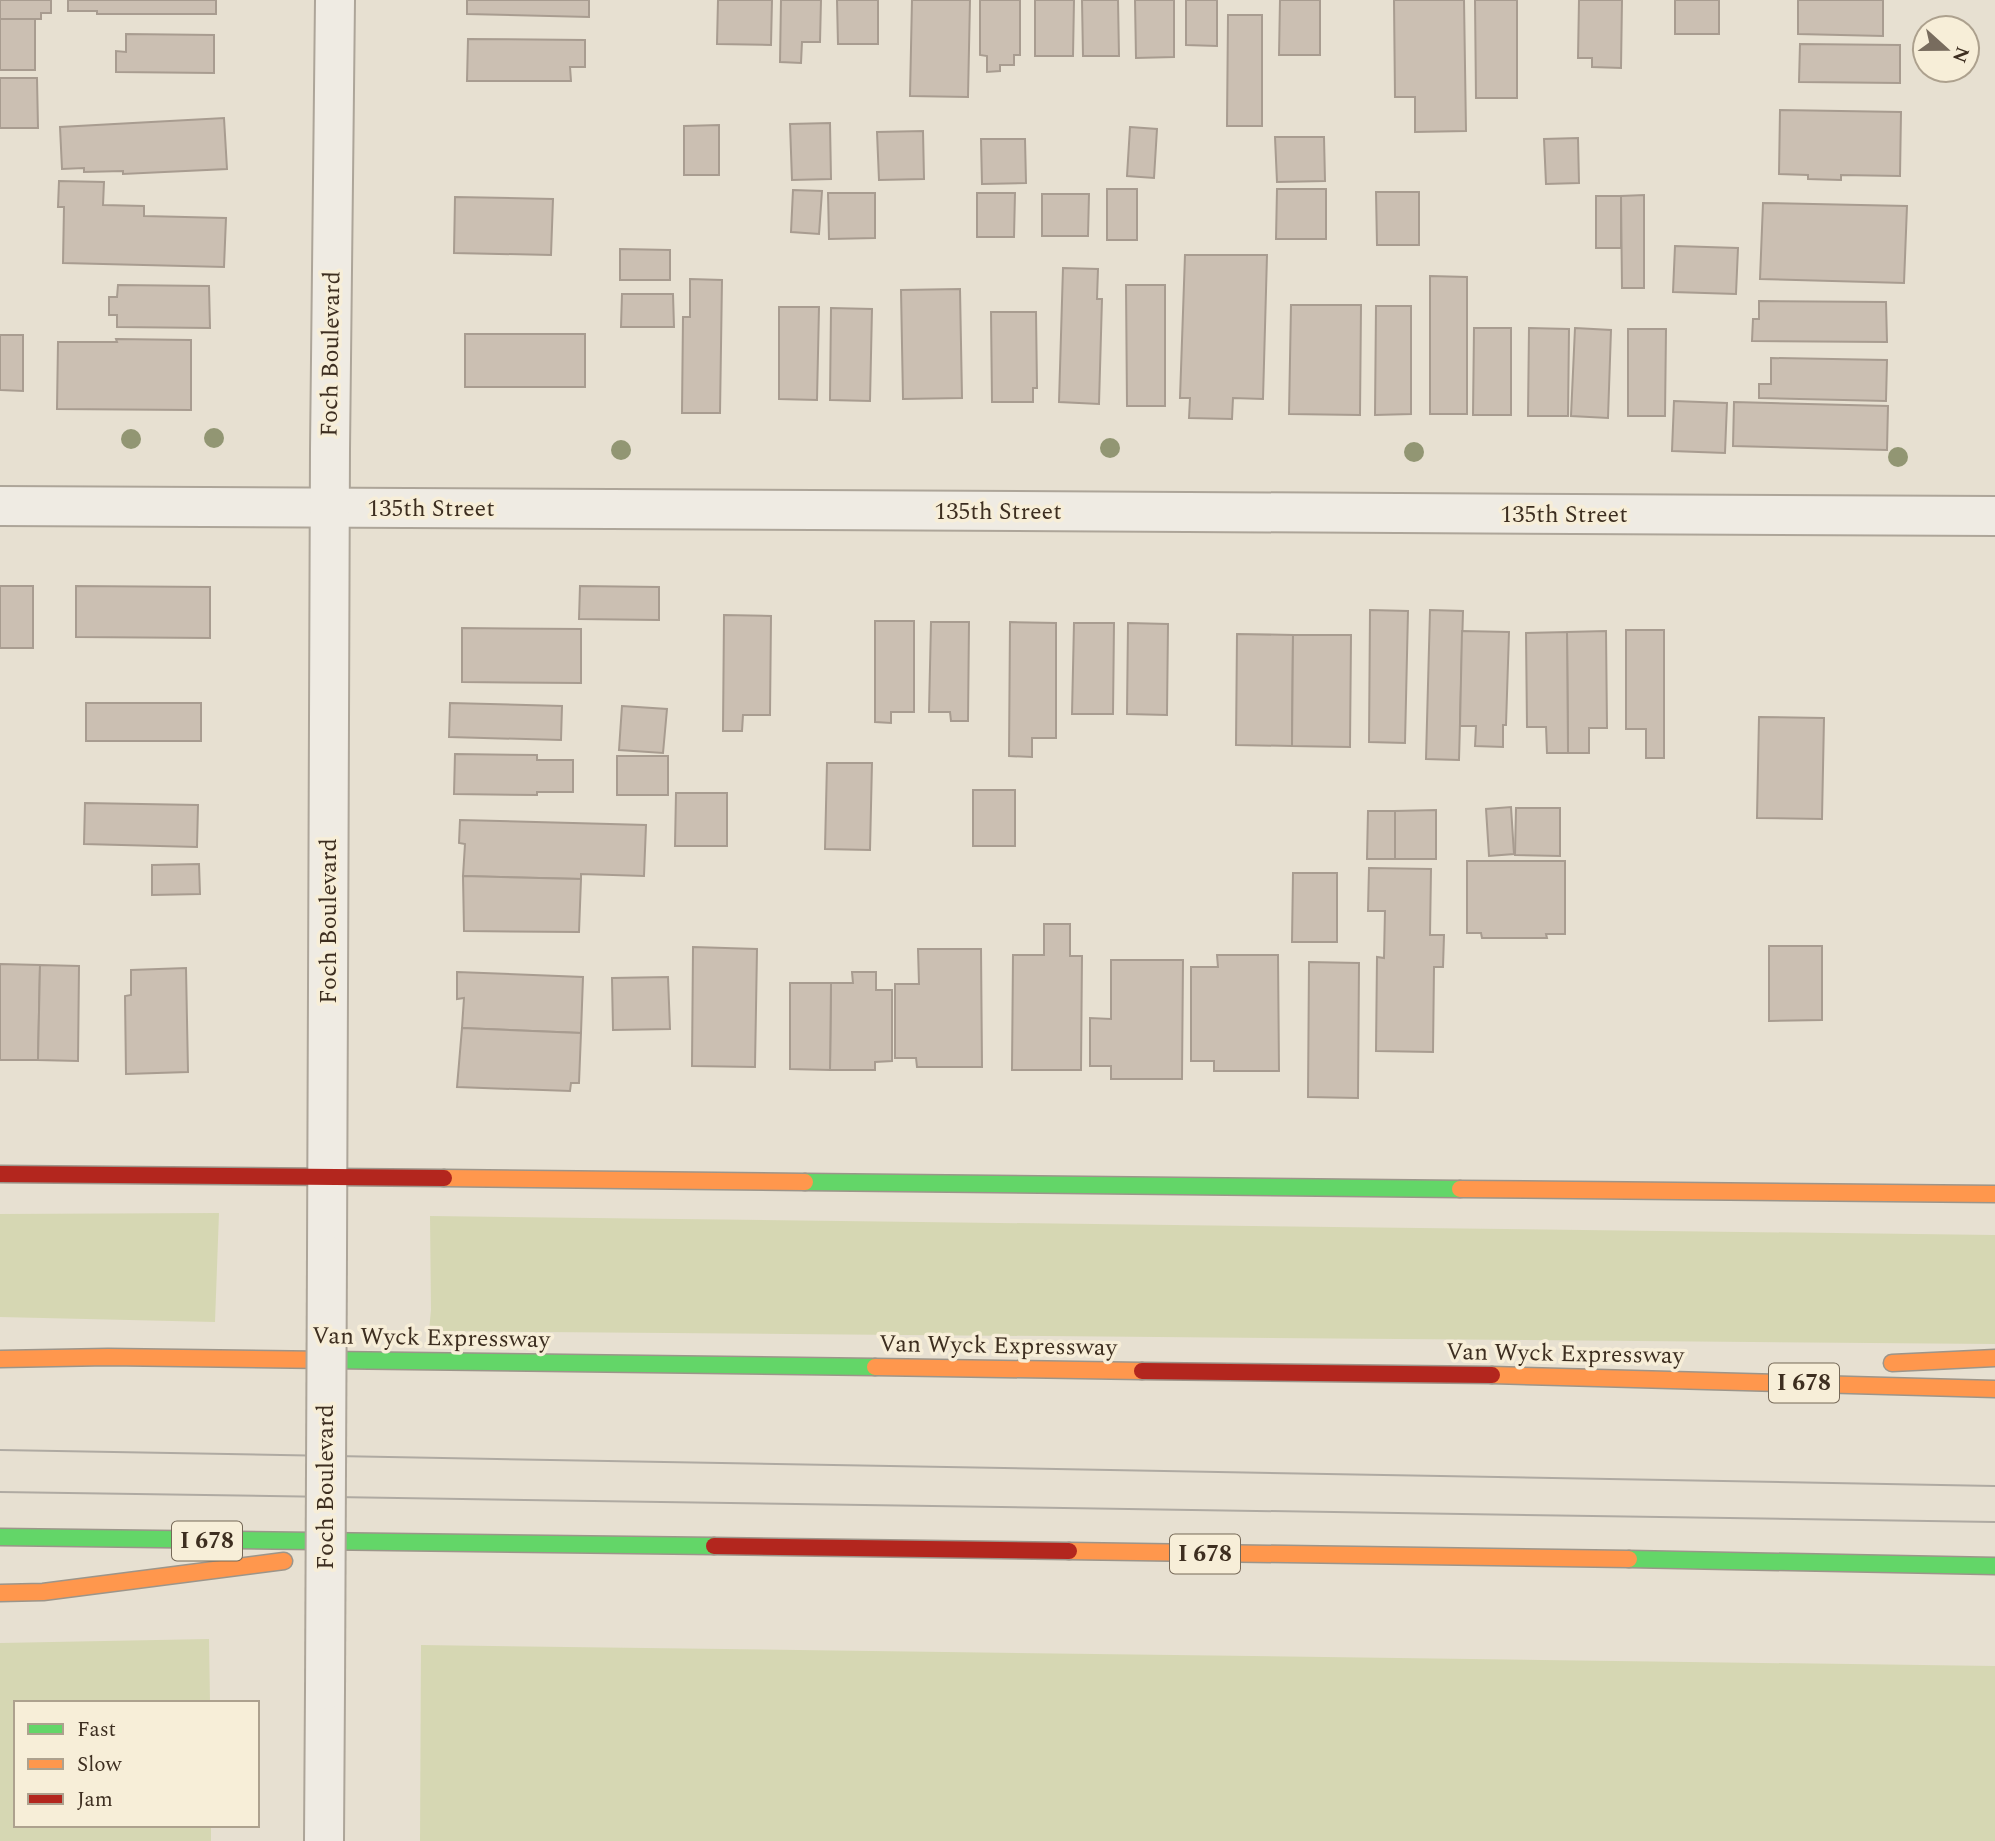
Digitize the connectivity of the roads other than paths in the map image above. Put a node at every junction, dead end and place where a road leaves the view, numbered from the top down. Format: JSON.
{"nodes":[{"id":1,"x":335,"y":0,"type":"edge"},
{"id":2,"x":0,"y":506,"type":"edge"},
{"id":3,"x":330,"y":509,"type":"junction"},
{"id":4,"x":1995,"y":516,"type":"edge"},
{"id":5,"x":0,"y":1174,"type":"edge"},
{"id":6,"x":327,"y":1176,"type":"junction"},
{"id":7,"x":1995,"y":1194,"type":"edge"},
{"id":8,"x":0,"y":1348,"type":"edge"},
{"id":9,"x":108,"y":1357,"type":"junction"},
{"id":10,"x":1995,"y":1357,"type":"edge"},
{"id":11,"x":0,"y":1359,"type":"edge"},
{"id":12,"x":1872,"y":1364,"type":"dead end"},
{"id":13,"x":1804,"y":1367,"type":"dead end"},
{"id":14,"x":1612,"y":1377,"type":"junction"},
{"id":15,"x":1995,"y":1389,"type":"edge"},
{"id":16,"x":0,"y":1537,"type":"edge"},
{"id":17,"x":415,"y":1544,"type":"junction"},
{"id":18,"x":1995,"y":1566,"type":"edge"},
{"id":19,"x":0,"y":1593,"type":"edge"},
{"id":20,"x":324,"y":1841,"type":"edge"}],
"edges":[{"from":1,"to":3,"type":"street","name":"Foch Boulevard"},
{"from":2,"to":3,"type":"street","name":"135th Street"},
{"from":3,"to":4,"type":"street","name":"135th Street"},
{"from":3,"to":6,"type":"street","name":"Foch Boulevard"},
{"from":5,"to":6,"type":"main road"},
{"from":6,"to":7,"type":"main road"},
{"from":6,"to":20,"type":"street","name":"Foch Boulevard","bridge":true},
{"from":8,"to":9,"type":"main road"},
{"from":9,"to":11,"type":"main road","name":"Van Wyck Expressway","number":"I 678"},
{"from":9,"to":14,"type":"main road","name":"Van Wyck Expressway","number":"I 678"},
{"from":10,"to":12,"type":"main road"},
{"from":13,"to":14,"type":"main road"},
{"from":14,"to":15,"type":"main road","name":"Van Wyck Expressway","number":"I 678"},
{"from":16,"to":17,"type":"main road","number":"I 678"},
{"from":17,"to":18,"type":"main road","number":"I 678"},
{"from":17,"to":19,"type":"main road"}]}
